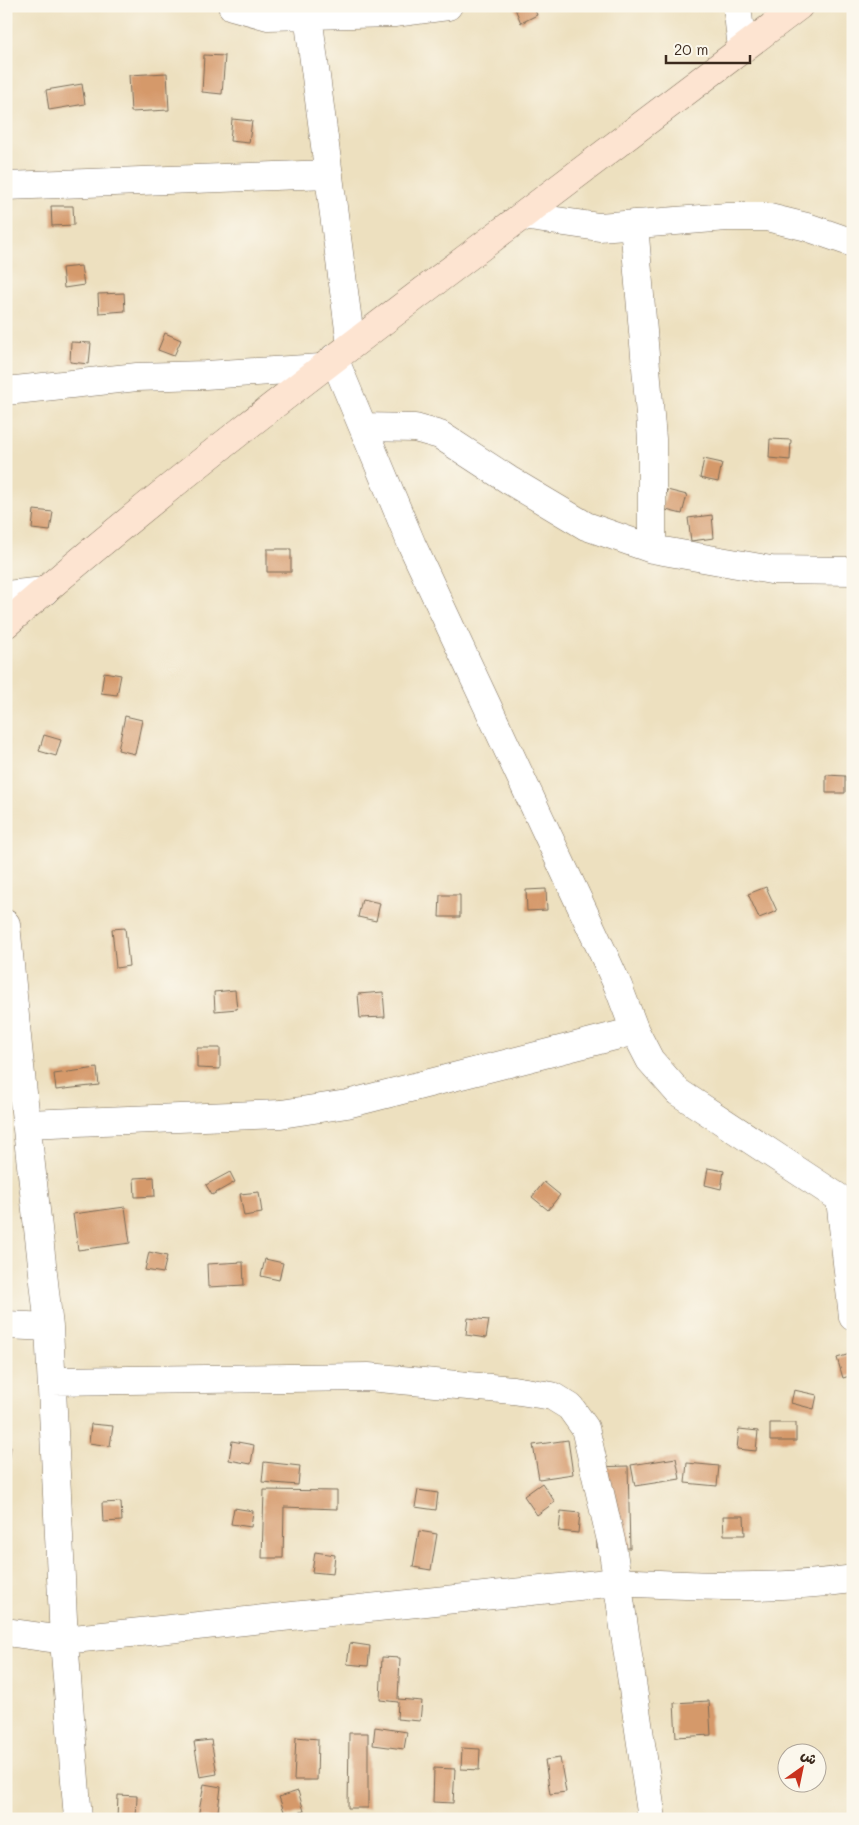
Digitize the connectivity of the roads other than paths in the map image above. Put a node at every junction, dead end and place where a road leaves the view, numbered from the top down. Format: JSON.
{"nodes":[{"id":1,"x":232,"y":6,"type":"edge"},
{"id":2,"x":448,"y":6,"type":"edge"},
{"id":3,"x":737,"y":6,"type":"edge"},
{"id":4,"x":798,"y":6,"type":"edge"},
{"id":5,"x":308,"y":15,"type":"junction"},
{"id":6,"x":742,"y":48,"type":"junction"},
{"id":7,"x":329,"y":174,"type":"junction"},
{"id":8,"x":6,"y":186,"type":"edge"},
{"id":9,"x":522,"y":216,"type":"junction"},
{"id":10,"x":634,"y":224,"type":"junction"},
{"id":11,"x":853,"y":243,"type":"edge"},
{"id":12,"x":335,"y":357,"type":"junction"},
{"id":13,"x":6,"y":391,"type":"edge"},
{"id":14,"x":362,"y":427,"type":"junction"},
{"id":15,"x":652,"y":549,"type":"junction"},
{"id":16,"x":853,"y":570,"type":"edge"},
{"id":17,"x":45,"y":590,"type":"junction"},
{"id":18,"x":6,"y":595,"type":"edge"},
{"id":19,"x":6,"y":624,"type":"edge"},
{"id":20,"x":6,"y":924,"type":"edge"},
{"id":21,"x":635,"y":1032,"type":"junction"},
{"id":22,"x":13,"y":1058,"type":"edge"},
{"id":23,"x":26,"y":1124,"type":"junction"},
{"id":24,"x":848,"y":1198,"type":"edge"},
{"id":25,"x":853,"y":1317,"type":"edge"},
{"id":26,"x":6,"y":1325,"type":"edge"},
{"id":27,"x":49,"y":1327,"type":"junction"},
{"id":28,"x":52,"y":1381,"type":"junction"},
{"id":29,"x":853,"y":1579,"type":"edge"},
{"id":30,"x":617,"y":1582,"type":"junction"},
{"id":31,"x":6,"y":1632,"type":"edge"},
{"id":32,"x":64,"y":1640,"type":"junction"},
{"id":33,"x":78,"y":1819,"type":"edge"},
{"id":34,"x":652,"y":1819,"type":"edge"}],
"edges":[{"from":1,"to":5,"type":"street"},
{"from":2,"to":5,"type":"street"},
{"from":3,"to":6,"type":"street"},
{"from":4,"to":6,"type":"main road"},
{"from":5,"to":7,"type":"street"},
{"from":6,"to":9,"type":"main road"},
{"from":7,"to":8,"type":"street"},
{"from":7,"to":12,"type":"street"},
{"from":9,"to":10,"type":"street"},
{"from":9,"to":12,"type":"main road"},
{"from":10,"to":11,"type":"street"},
{"from":10,"to":15,"type":"street"},
{"from":12,"to":13,"type":"street"},
{"from":12,"to":14,"type":"street"},
{"from":12,"to":17,"type":"main road"},
{"from":14,"to":15,"type":"street"},
{"from":14,"to":21,"type":"street"},
{"from":15,"to":16,"type":"street"},
{"from":17,"to":18,"type":"street"},
{"from":17,"to":19,"type":"main road"},
{"from":20,"to":22,"type":"street"},
{"from":21,"to":23,"type":"street"},
{"from":21,"to":24,"type":"street"},
{"from":22,"to":23,"type":"street"},
{"from":23,"to":27,"type":"street"},
{"from":24,"to":25,"type":"street"},
{"from":26,"to":27,"type":"street"},
{"from":27,"to":28,"type":"street"},
{"from":28,"to":30,"type":"street"},
{"from":28,"to":32,"type":"street"},
{"from":29,"to":30,"type":"street"},
{"from":30,"to":32,"type":"street"},
{"from":30,"to":34,"type":"street"},
{"from":31,"to":32,"type":"street"},
{"from":32,"to":33,"type":"street"}]}
